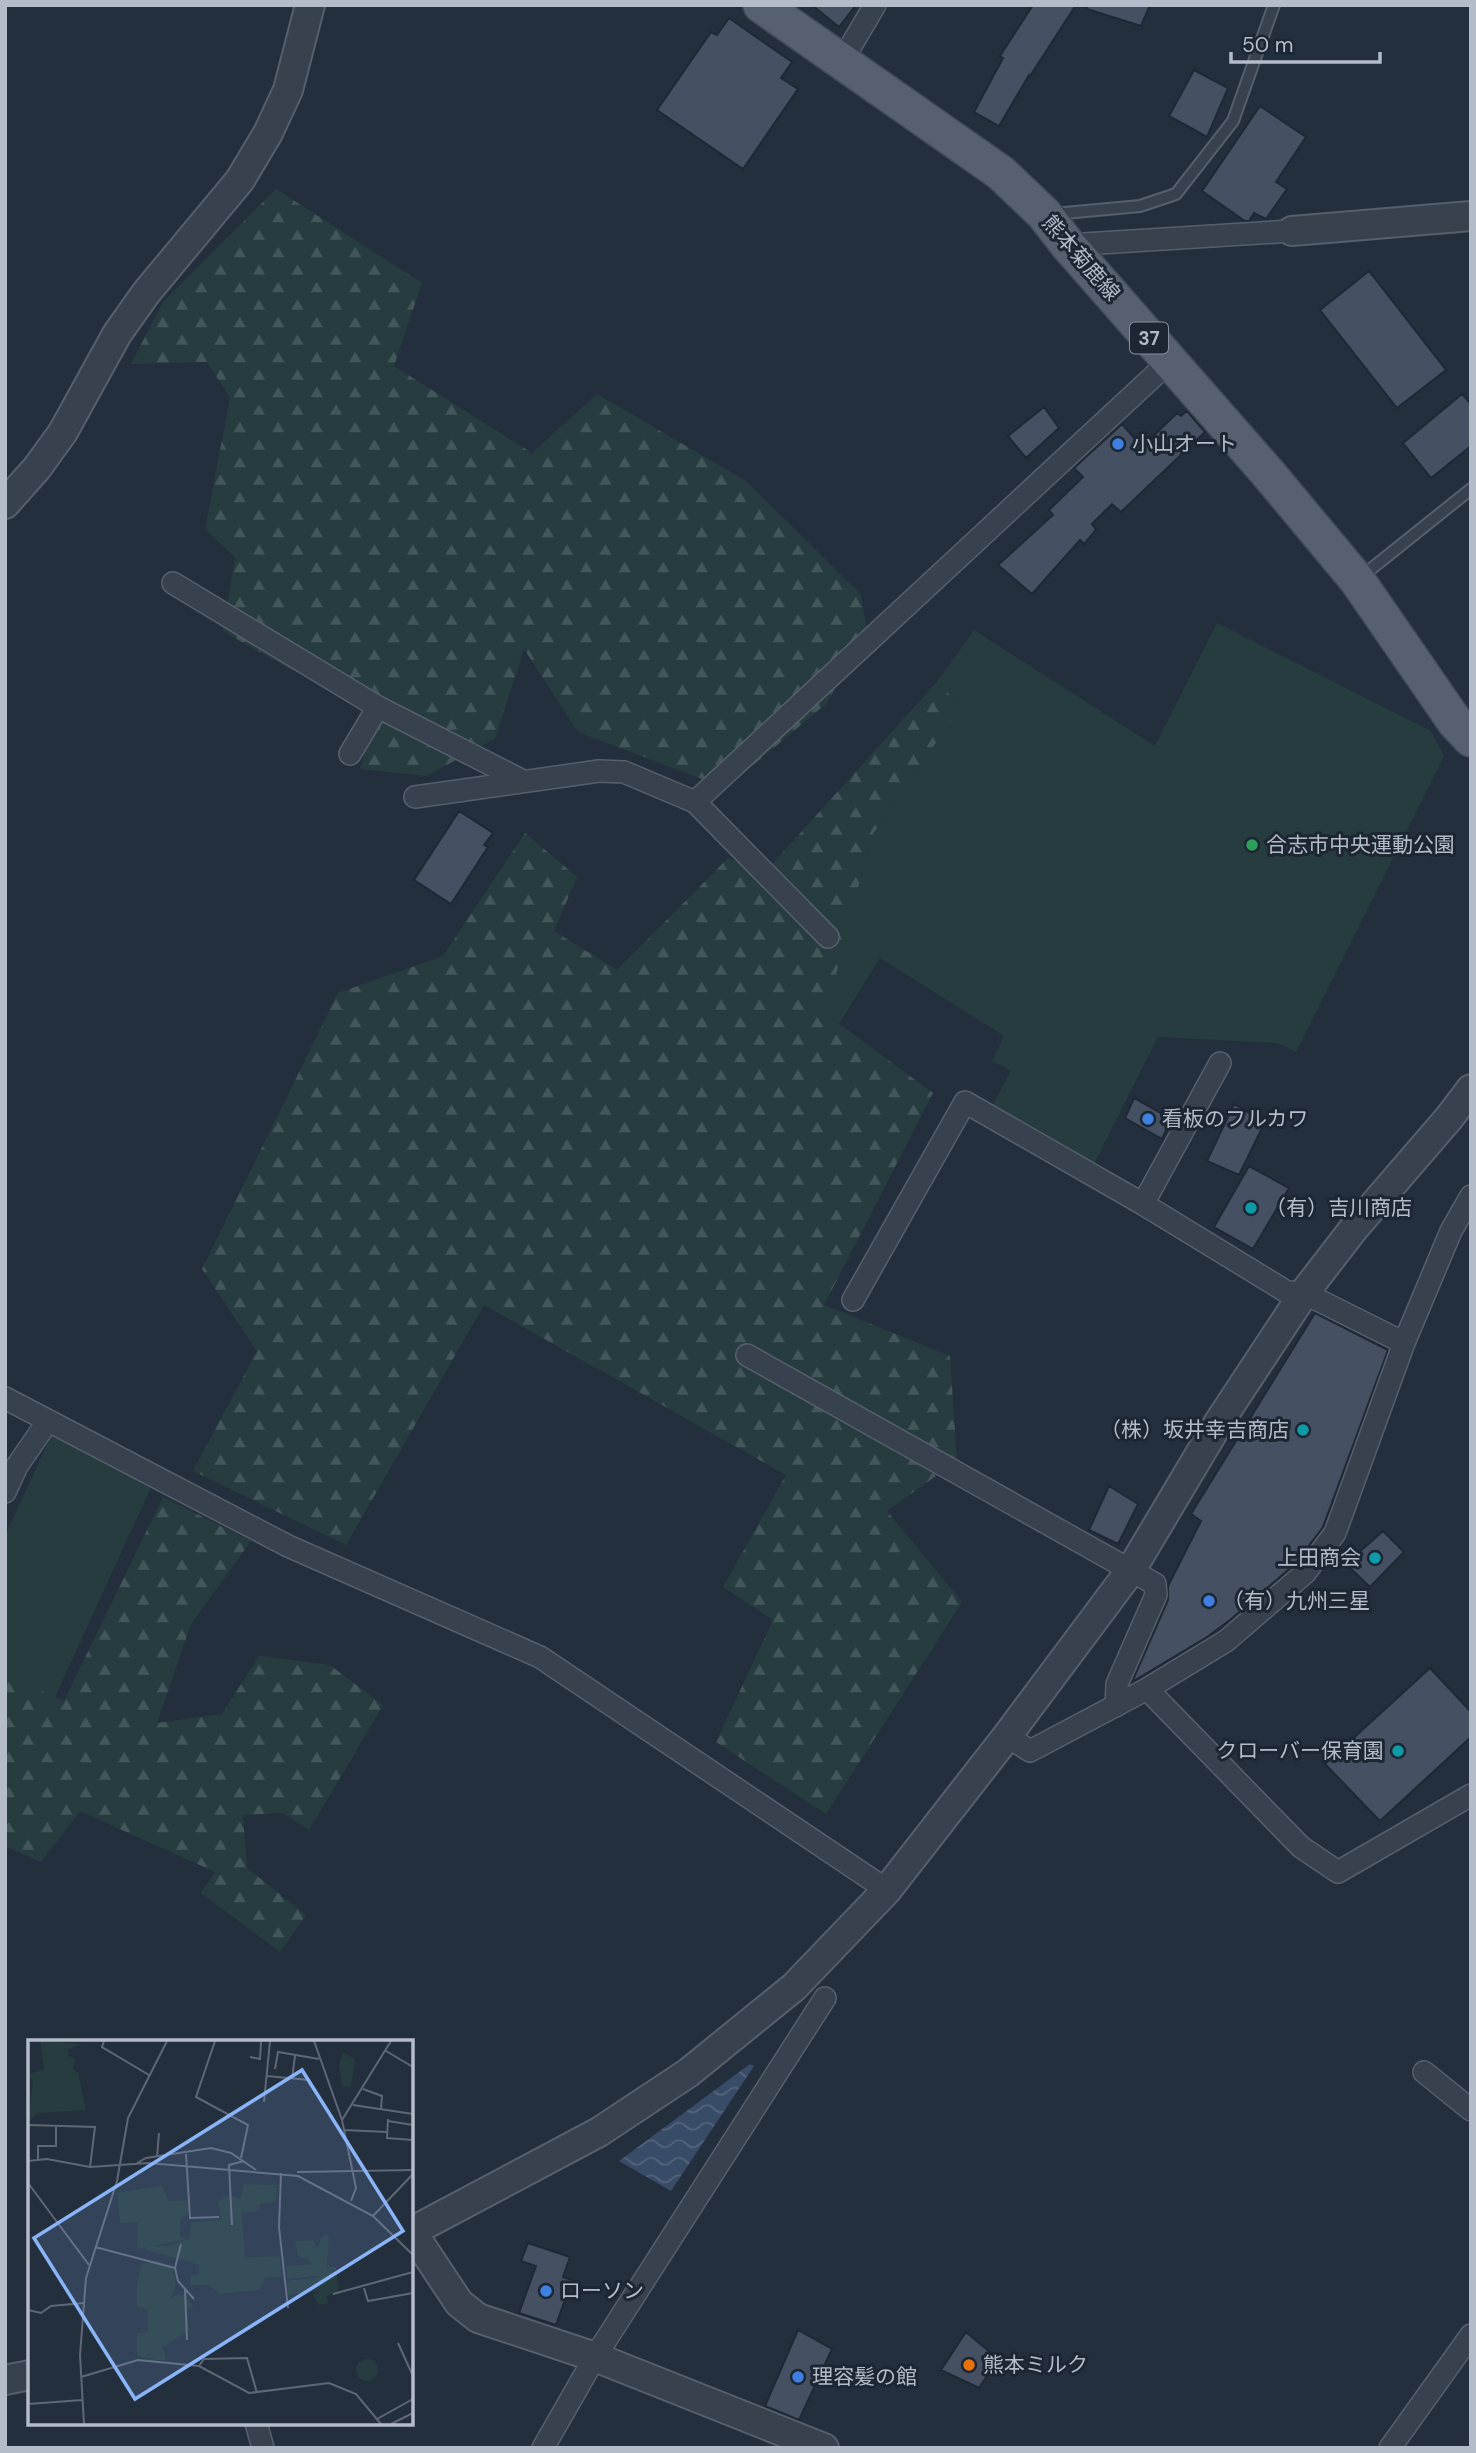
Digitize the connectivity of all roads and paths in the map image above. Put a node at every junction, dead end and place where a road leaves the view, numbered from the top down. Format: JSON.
{"nodes":[{"id":1,"x":310,"y":5,"type":"edge"},
{"id":2,"x":761,"y":5,"type":"edge"},
{"id":3,"x":874,"y":5,"type":"edge"},
{"id":4,"x":1274,"y":5,"type":"edge"},
{"id":5,"x":842,"y":61,"type":"junction"},
{"id":6,"x":1044,"y":214,"type":"junction"},
{"id":7,"x":1471,"y":216,"type":"edge"},
{"id":8,"x":1292,"y":231,"type":"joint"},
{"id":9,"x":1068,"y":245,"type":"junction"},
{"id":10,"x":1170,"y":361,"type":"junction"},
{"id":11,"x":1471,"y":489,"type":"edge"},
{"id":12,"x":5,"y":504,"type":"edge"},
{"id":13,"x":1357,"y":580,"type":"junction"},
{"id":14,"x":173,"y":583,"type":"dead end"},
{"id":15,"x":378,"y":707,"type":"junction"},
{"id":16,"x":1471,"y":739,"type":"edge"},
{"id":17,"x":350,"y":754,"type":"dead end"},
{"id":18,"x":523,"y":782,"type":"junction"},
{"id":19,"x":415,"y":797,"type":"dead end"},
{"id":20,"x":695,"y":802,"type":"junction"},
{"id":21,"x":828,"y":937,"type":"dead end"},
{"id":22,"x":1220,"y":1063,"type":"dead end"},
{"id":23,"x":1471,"y":1089,"type":"edge"},
{"id":24,"x":1471,"y":1196,"type":"edge"},
{"id":25,"x":1143,"y":1204,"type":"junction"},
{"id":26,"x":1304,"y":1293,"type":"junction"},
{"id":27,"x":853,"y":1300,"type":"dead end"},
{"id":28,"x":1404,"y":1343,"type":"junction"},
{"id":29,"x":747,"y":1355,"type":"dead end"},
{"id":30,"x":5,"y":1398,"type":"edge"},
{"id":31,"x":48,"y":1421,"type":"junction"},
{"id":32,"x":5,"y":1492,"type":"edge"},
{"id":33,"x":1131,"y":1570,"type":"junction"},
{"id":34,"x":1147,"y":1689,"type":"junction"},
{"id":35,"x":1116,"y":1706,"type":"junction"},
{"id":36,"x":1007,"y":1736,"type":"junction"},
{"id":37,"x":1471,"y":1795,"type":"edge"},
{"id":38,"x":887,"y":1890,"type":"junction"},
{"id":39,"x":825,"y":1998,"type":"dead end"},
{"id":40,"x":1424,"y":2073,"type":"dead end"},
{"id":41,"x":1471,"y":2110,"type":"edge"},
{"id":42,"x":413,"y":2231,"type":"edge"},
{"id":43,"x":413,"y":2233,"type":"edge"},
{"id":44,"x":1466,"y":2349,"type":"edge"},
{"id":45,"x":594,"y":2357,"type":"junction"},
{"id":46,"x":28,"y":2375,"type":"edge"},
{"id":47,"x":5,"y":2380,"type":"edge"},
{"id":48,"x":256,"y":2425,"type":"edge"},
{"id":49,"x":262,"y":2448,"type":"edge"},
{"id":50,"x":544,"y":2448,"type":"edge"},
{"id":51,"x":824,"y":2448,"type":"edge"},
{"id":52,"x":1390,"y":2448,"type":"edge"}],
"edges":[{"from":1,"to":12,"type":"street"},
{"from":2,"to":5,"type":"main road","name":"熊本菊鹿線","number":"37"},
{"from":3,"to":5,"type":"street"},
{"from":4,"to":6,"type":"lane"},
{"from":5,"to":6,"type":"main road","name":"熊本菊鹿線","number":"37"},
{"from":6,"to":9,"type":"main road","name":"熊本菊鹿線","number":"37"},
{"from":7,"to":8,"type":"street"},
{"from":8,"to":9,"type":"street"},
{"from":9,"to":10,"type":"main road","name":"熊本菊鹿線","number":"37"},
{"from":10,"to":13,"type":"main road","name":"熊本菊鹿線","number":"37"},
{"from":10,"to":20,"type":"street"},
{"from":11,"to":13,"type":"lane"},
{"from":13,"to":16,"type":"main road","name":"熊本菊鹿線","number":"37"},
{"from":14,"to":15,"type":"street"},
{"from":15,"to":17,"type":"street"},
{"from":15,"to":18,"type":"street"},
{"from":18,"to":19,"type":"street"},
{"from":18,"to":20,"type":"street"},
{"from":20,"to":21,"type":"street"},
{"from":22,"to":25,"type":"street"},
{"from":23,"to":26,"type":"street"},
{"from":24,"to":28,"type":"street"},
{"from":25,"to":26,"type":"street"},
{"from":25,"to":27,"type":"street"},
{"from":26,"to":28,"type":"street"},
{"from":26,"to":33,"type":"street"},
{"from":28,"to":34,"type":"street"},
{"from":29,"to":33,"type":"street"},
{"from":30,"to":31,"type":"street"},
{"from":31,"to":32,"type":"street"},
{"from":31,"to":38,"type":"street"},
{"from":33,"to":35,"type":"street"},
{"from":33,"to":36,"type":"street"},
{"from":34,"to":35,"type":"street"},
{"from":34,"to":37,"type":"street"},
{"from":35,"to":36,"type":"street"},
{"from":36,"to":38,"type":"street"},
{"from":38,"to":42,"type":"street"},
{"from":39,"to":45,"type":"street"},
{"from":40,"to":41,"type":"street"},
{"from":43,"to":45,"type":"street"},
{"from":44,"to":52,"type":"street"},
{"from":45,"to":50,"type":"street"},
{"from":45,"to":51,"type":"street"},
{"from":46,"to":47,"type":"street"},
{"from":48,"to":49,"type":"street"}]}
